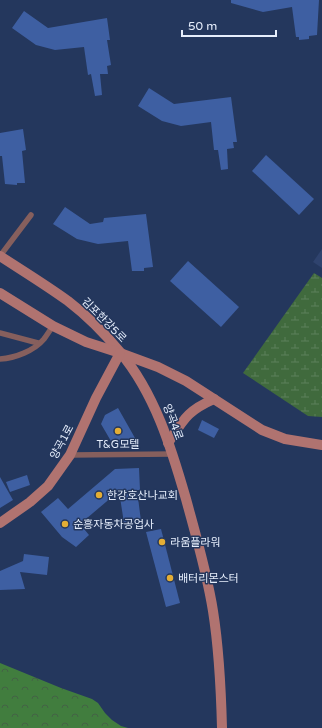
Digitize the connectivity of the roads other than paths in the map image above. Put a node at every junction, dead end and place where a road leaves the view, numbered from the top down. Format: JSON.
{"nodes":[{"id":1,"x":31,"y":215,"type":"dead end"},
{"id":2,"x":0,"y":256,"type":"edge"},
{"id":3,"x":0,"y":293,"type":"edge"},
{"id":4,"x":53,"y":326,"type":"junction"},
{"id":5,"x":0,"y":332,"type":"edge"},
{"id":6,"x":38,"y":344,"type":"junction"},
{"id":7,"x":120,"y":353,"type":"junction"},
{"id":8,"x":0,"y":359,"type":"edge"},
{"id":9,"x":214,"y":399,"type":"junction"},
{"id":10,"x":168,"y":443,"type":"junction"},
{"id":11,"x":322,"y":445,"type":"edge"},
{"id":12,"x":172,"y":454,"type":"junction"},
{"id":13,"x":70,"y":455,"type":"junction"},
{"id":14,"x":0,"y":523,"type":"edge"},
{"id":15,"x":223,"y":725,"type":"edge"}],
"edges":[{"from":1,"to":2,"type":"lane"},
{"from":2,"to":7,"type":"main road","name":"김포한강5로"},
{"from":3,"to":4,"type":"main road","name":"김포한강5로"},
{"from":4,"to":6,"type":"lane"},
{"from":4,"to":7,"type":"main road","name":"김포한강5로"},
{"from":5,"to":6,"type":"lane"},
{"from":6,"to":8,"type":"lane"},
{"from":7,"to":9,"type":"main road"},
{"from":7,"to":10,"type":"main road","name":"양곡4로"},
{"from":7,"to":13,"type":"main road","name":"양곡1로"},
{"from":9,"to":10,"type":"main road"},
{"from":9,"to":11,"type":"main road"},
{"from":10,"to":12,"type":"main road","name":"양곡4로"},
{"from":12,"to":13,"type":"lane"},
{"from":12,"to":15,"type":"main road","name":"양곡4로"},
{"from":13,"to":14,"type":"main road","name":"양곡1로"}]}
